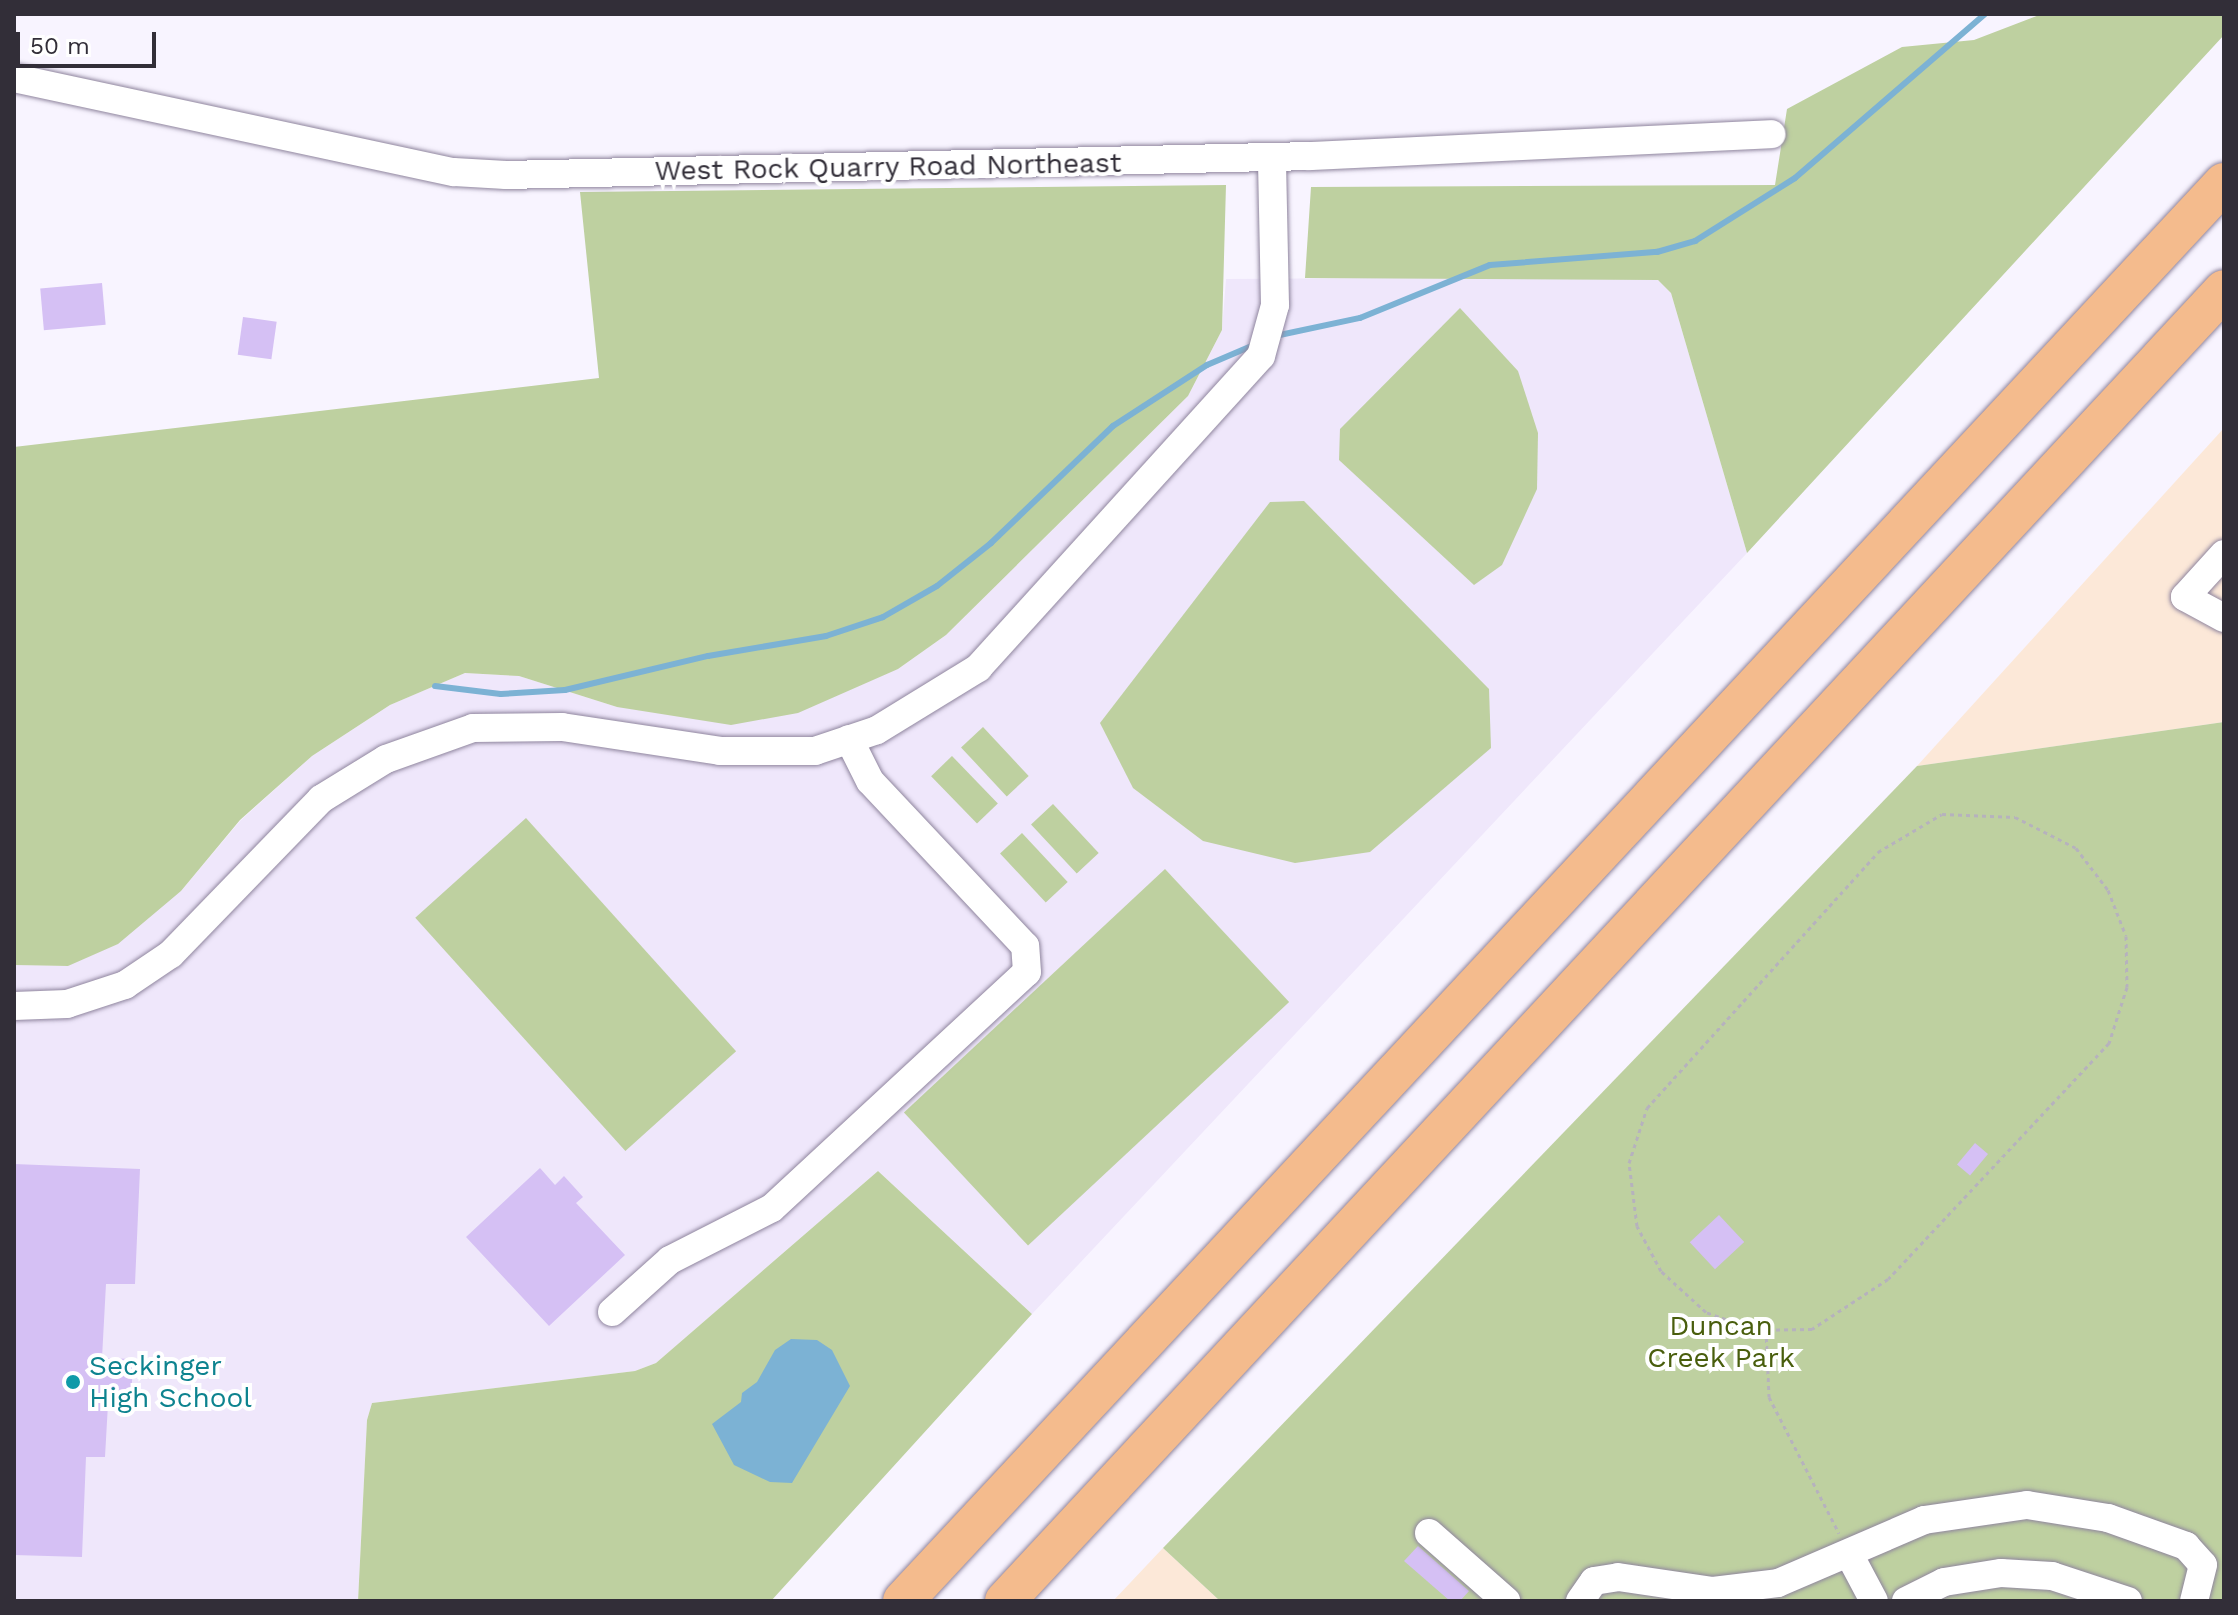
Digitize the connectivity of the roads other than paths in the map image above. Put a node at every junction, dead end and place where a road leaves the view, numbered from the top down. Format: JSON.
{"nodes":[{"id":1,"x":14,"y":78,"type":"edge"},
{"id":2,"x":1771,"y":134,"type":"dead end"},
{"id":3,"x":1272,"y":157,"type":"junction"},
{"id":4,"x":2224,"y":183,"type":"edge"},
{"id":5,"x":2224,"y":290,"type":"edge"},
{"id":6,"x":2224,"y":554,"type":"edge"},
{"id":7,"x":2224,"y":618,"type":"edge"},
{"id":8,"x":849,"y":739,"type":"junction"},
{"id":9,"x":14,"y":1006,"type":"edge"},
{"id":10,"x":612,"y":1312,"type":"dead end"},
{"id":11,"x":1429,"y":1533,"type":"dead end"},
{"id":12,"x":1846,"y":1548,"type":"junction"},
{"id":13,"x":903,"y":1601,"type":"edge"},
{"id":14,"x":1005,"y":1601,"type":"edge"},
{"id":15,"x":1506,"y":1601,"type":"edge"},
{"id":16,"x":1580,"y":1601,"type":"edge"},
{"id":17,"x":1874,"y":1601,"type":"edge"},
{"id":18,"x":1906,"y":1601,"type":"edge"},
{"id":19,"x":2128,"y":1601,"type":"edge"},
{"id":20,"x":2194,"y":1601,"type":"edge"}],
"edges":[{"from":1,"to":3,"type":"street","name":"West Rock Quarry Road Northeast"},
{"from":2,"to":3,"type":"street","name":"West Rock Quarry Road Northeast"},
{"from":3,"to":8,"type":"street"},
{"from":4,"to":13,"type":"highway"},
{"from":5,"to":14,"type":"highway"},
{"from":6,"to":7,"type":"street"},
{"from":8,"to":9,"type":"street"},
{"from":8,"to":10,"type":"street"},
{"from":11,"to":15,"type":"street"},
{"from":12,"to":16,"type":"street"},
{"from":12,"to":17,"type":"street"},
{"from":12,"to":20,"type":"street"},
{"from":18,"to":19,"type":"street"}]}
